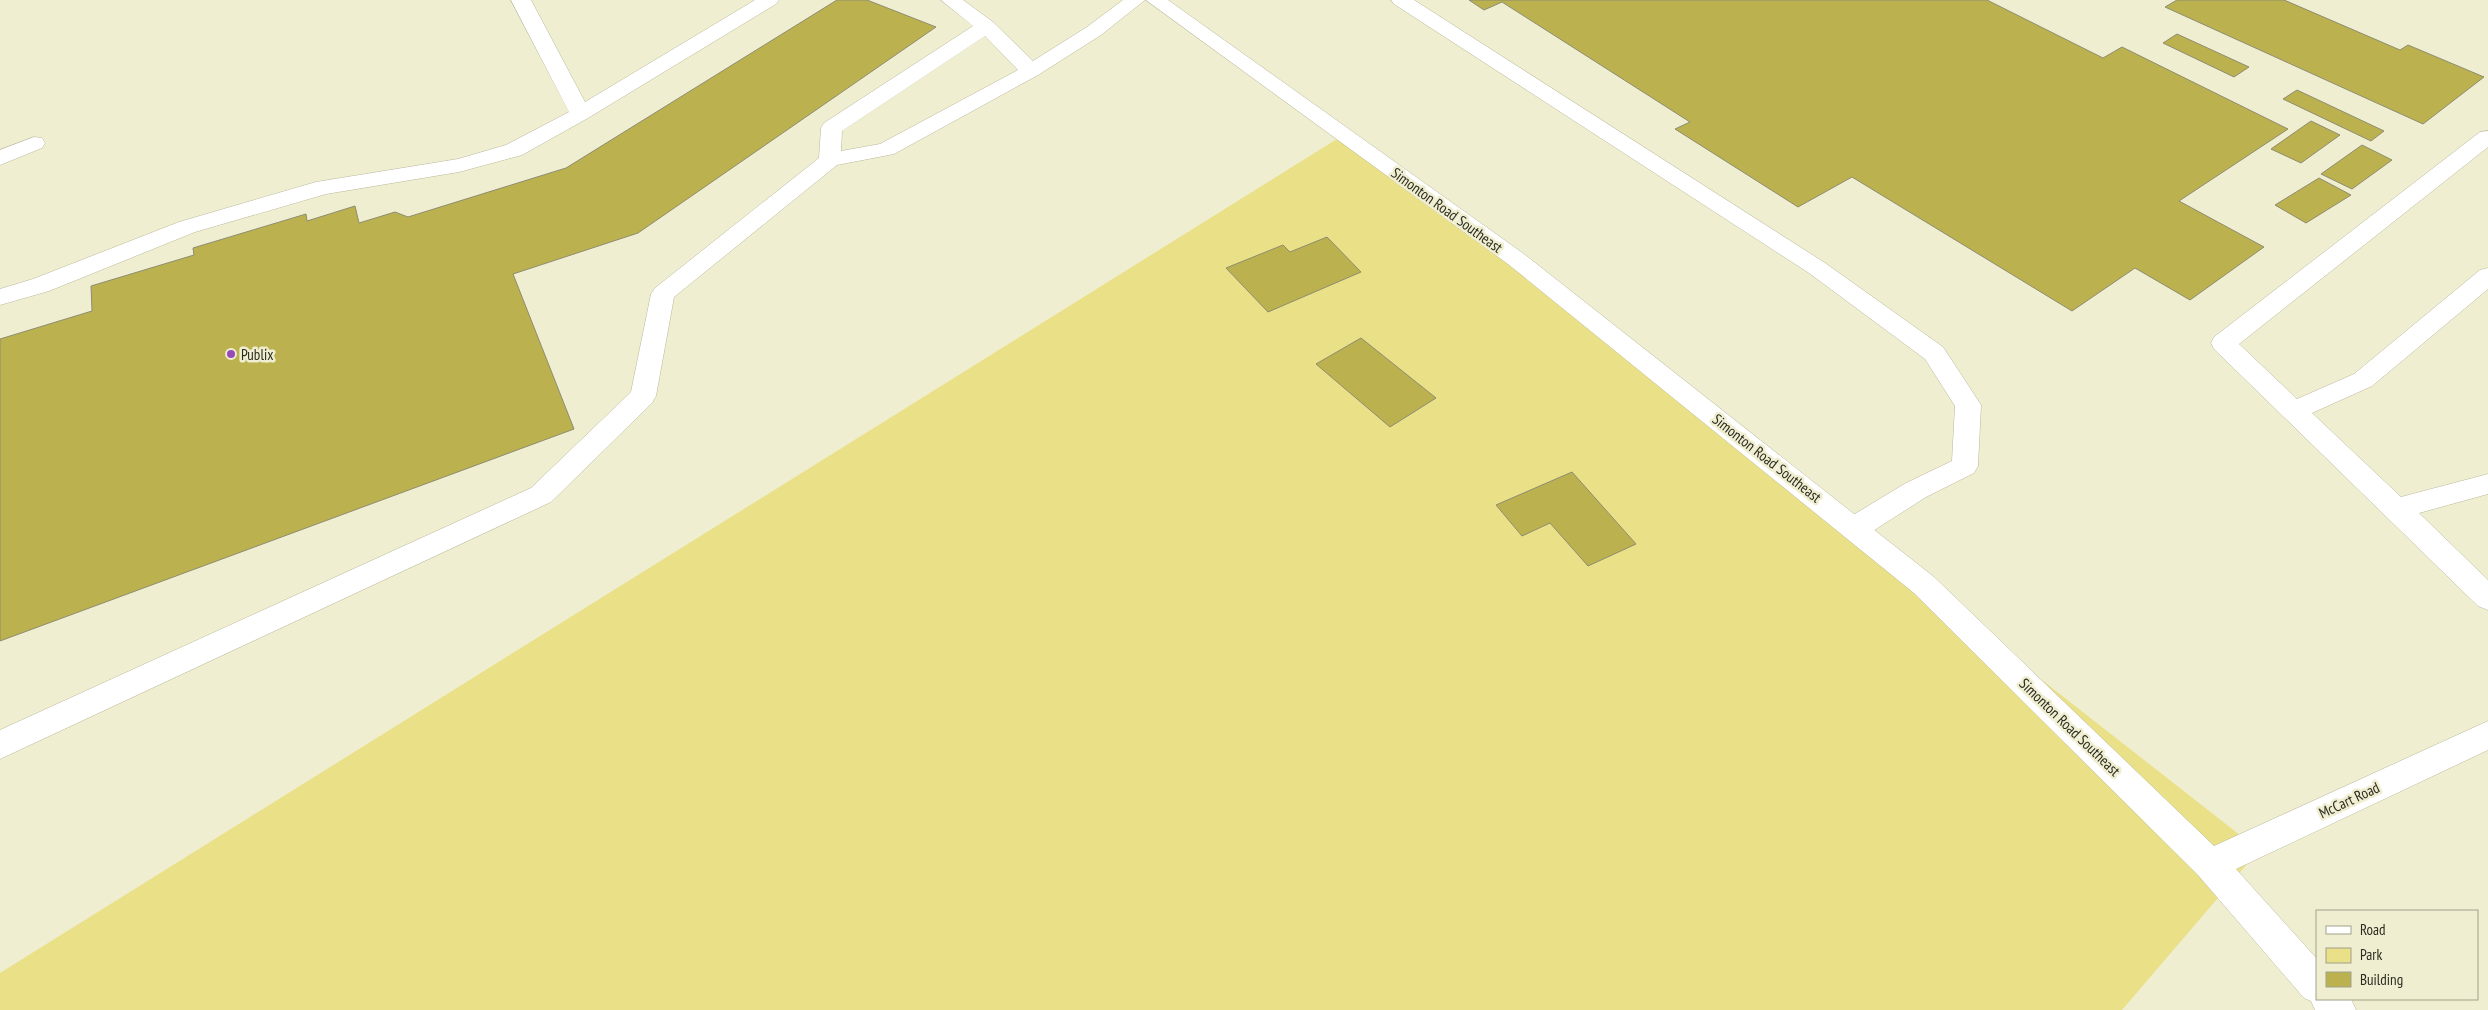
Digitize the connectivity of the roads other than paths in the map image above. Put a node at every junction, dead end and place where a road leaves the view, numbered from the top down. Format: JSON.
{"nodes":[{"id":1,"x":521,"y":0,"type":"edge"},
{"id":2,"x":769,"y":0,"type":"edge"},
{"id":3,"x":951,"y":0,"type":"edge"},
{"id":4,"x":1135,"y":0,"type":"edge"},
{"id":5,"x":1156,"y":0,"type":"edge"},
{"id":6,"x":1401,"y":0,"type":"edge"},
{"id":7,"x":986,"y":26,"type":"junction"},
{"id":8,"x":1031,"y":72,"type":"junction"},
{"id":9,"x":581,"y":114,"type":"junction"},
{"id":10,"x":2488,"y":137,"type":"edge"},
{"id":11,"x":34,"y":143,"type":"dead end"},
{"id":12,"x":0,"y":158,"type":"edge"},
{"id":13,"x":830,"y":160,"type":"junction"},
{"id":14,"x":2488,"y":276,"type":"edge"},
{"id":15,"x":0,"y":297,"type":"edge"},
{"id":16,"x":2294,"y":411,"type":"junction"},
{"id":17,"x":2488,"y":484,"type":"edge"},
{"id":18,"x":2403,"y":516,"type":"junction"},
{"id":19,"x":1855,"y":528,"type":"junction"},
{"id":20,"x":2488,"y":598,"type":"edge"},
{"id":21,"x":2488,"y":735,"type":"edge"},
{"id":22,"x":0,"y":745,"type":"edge"},
{"id":23,"x":2210,"y":864,"type":"junction"},
{"id":24,"x":2316,"y":985,"type":"edge"},
{"id":25,"x":2329,"y":1000,"type":"edge"},
{"id":26,"x":2338,"y":1010,"type":"edge"}],
"edges":[{"from":1,"to":9,"type":"street"},
{"from":2,"to":9,"type":"street"},
{"from":3,"to":7,"type":"street"},
{"from":4,"to":8,"type":"street"},
{"from":5,"to":19,"type":"street","name":"Simonton Road Southeast"},
{"from":6,"to":19,"type":"street"},
{"from":7,"to":8,"type":"street"},
{"from":7,"to":13,"type":"street"},
{"from":8,"to":13,"type":"street"},
{"from":9,"to":15,"type":"street"},
{"from":10,"to":16,"type":"street"},
{"from":11,"to":12,"type":"street"},
{"from":13,"to":22,"type":"street"},
{"from":14,"to":16,"type":"street"},
{"from":16,"to":18,"type":"street"},
{"from":17,"to":18,"type":"street"},
{"from":18,"to":20,"type":"street"},
{"from":19,"to":23,"type":"street","name":"Simonton Road Southeast"},
{"from":21,"to":23,"type":"street","name":"McCart Road"},
{"from":23,"to":24,"type":"street","name":"Simonton Road Southeast"},
{"from":25,"to":26,"type":"street"}]}
